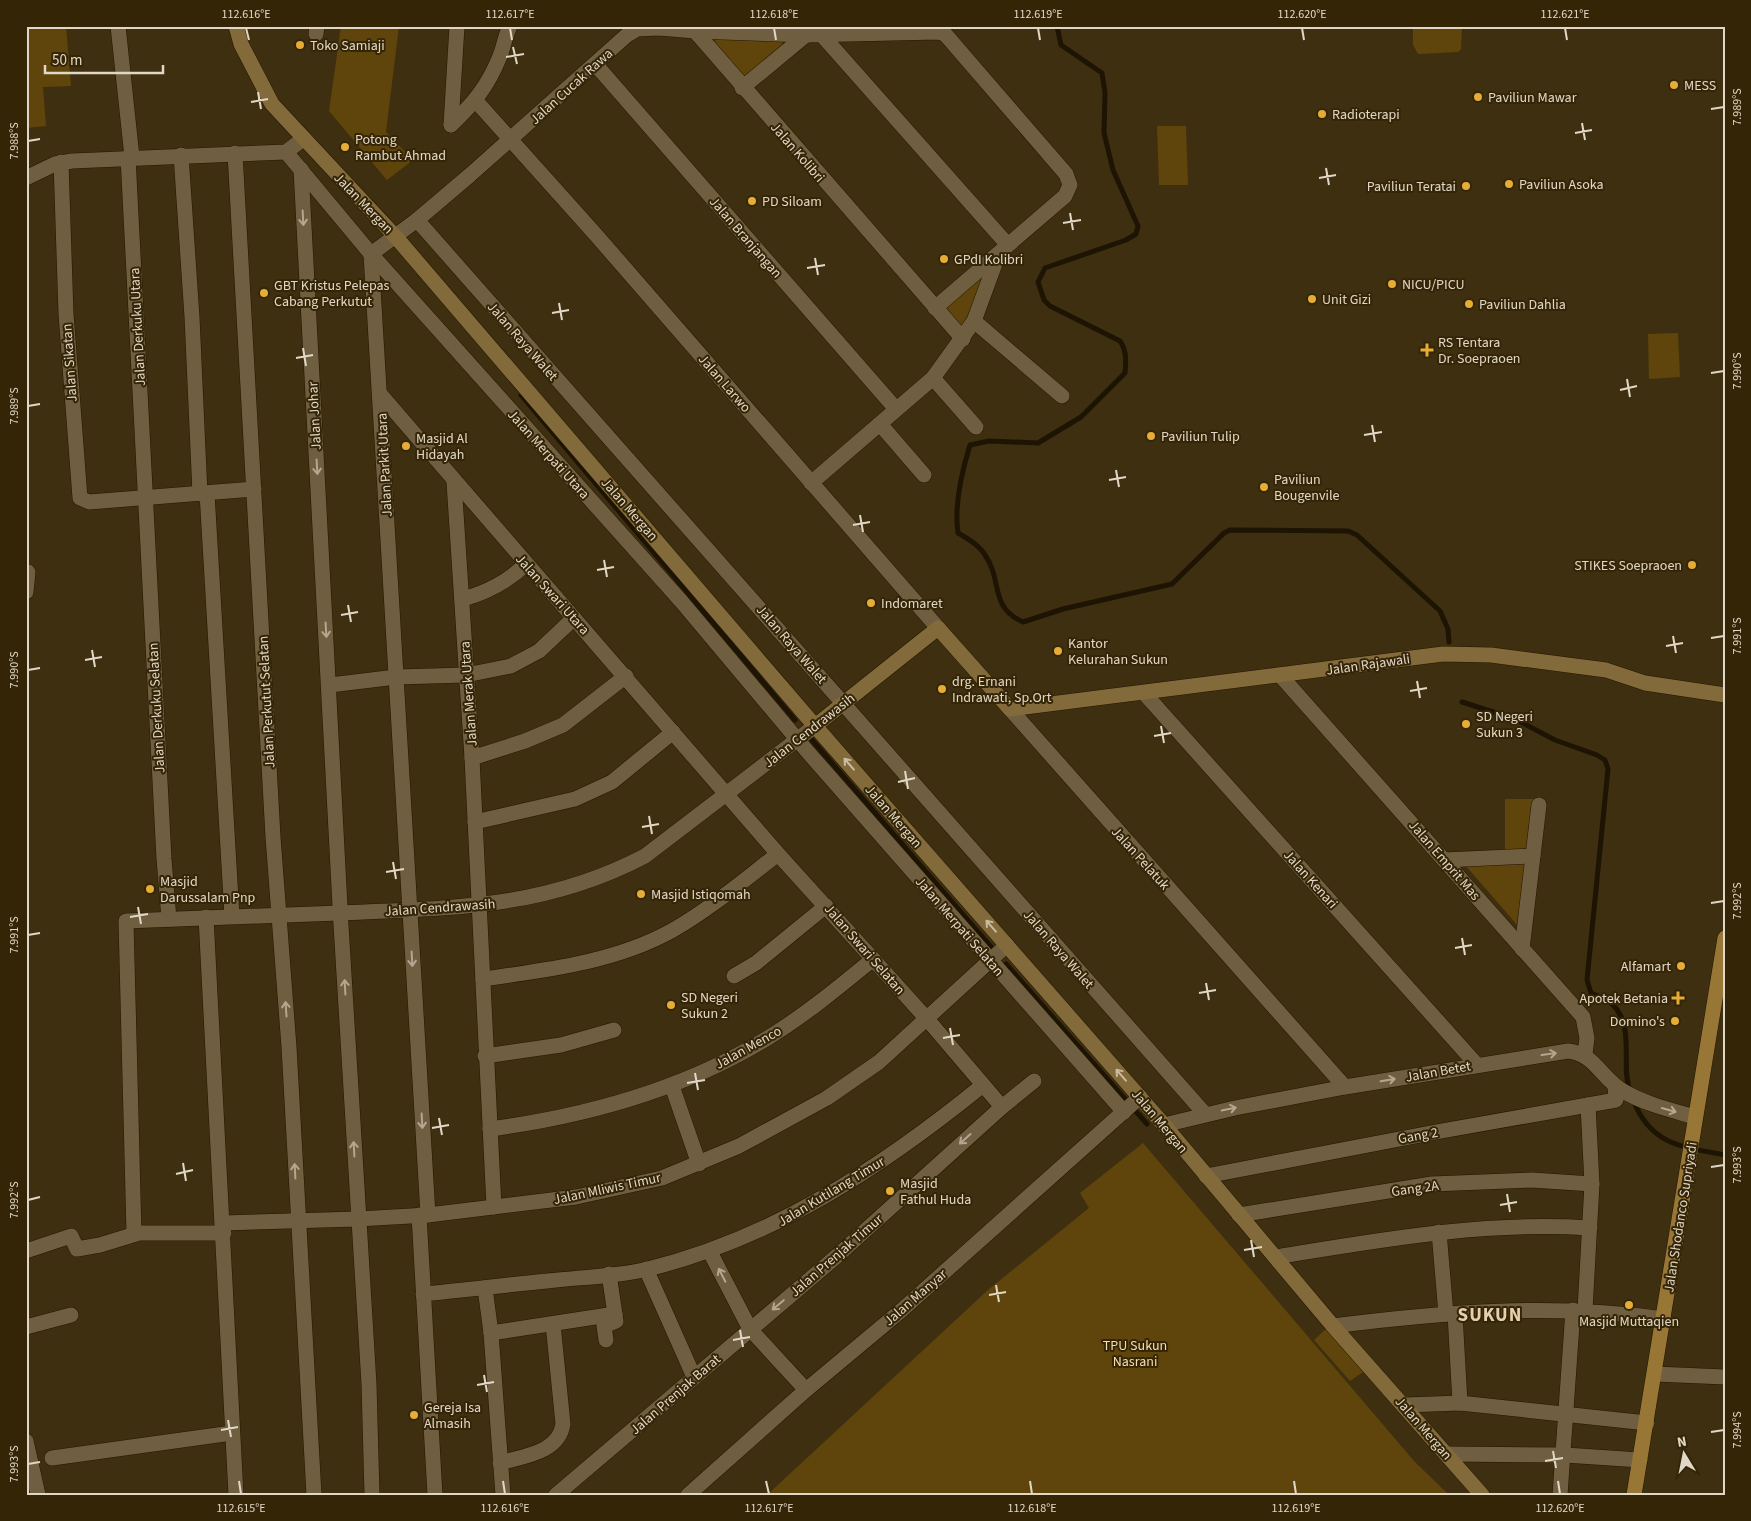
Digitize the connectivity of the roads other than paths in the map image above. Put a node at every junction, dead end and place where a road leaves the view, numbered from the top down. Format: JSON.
{"nodes":[{"id":1,"x":118,"y":26,"type":"edge"},
{"id":2,"x":236,"y":26,"type":"edge"},
{"id":3,"x":457,"y":26,"type":"edge"},
{"id":4,"x":510,"y":26,"type":"edge"},
{"id":5,"x":938,"y":29,"type":"edge"},
{"id":6,"x":695,"y":31,"type":"junction"},
{"id":7,"x":814,"y":35,"type":"junction"},
{"id":8,"x":596,"y":64,"type":"junction"},
{"id":9,"x":742,"y":88,"type":"junction"},
{"id":10,"x":476,"y":101,"type":"junction"},
{"id":11,"x":303,"y":139,"type":"junction"},
{"id":12,"x":511,"y":140,"type":"junction"},
{"id":13,"x":286,"y":152,"type":"junction"},
{"id":14,"x":235,"y":153,"type":"junction"},
{"id":15,"x":181,"y":155,"type":"junction"},
{"id":16,"x":130,"y":157,"type":"junction"},
{"id":17,"x":61,"y":162,"type":"junction"},
{"id":18,"x":301,"y":169,"type":"junction"},
{"id":19,"x":26,"y":178,"type":"edge"},
{"id":20,"x":417,"y":220,"type":"junction"},
{"id":21,"x":396,"y":236,"type":"junction"},
{"id":22,"x":1004,"y":247,"type":"junction"},
{"id":23,"x":372,"y":254,"type":"junction"},
{"id":24,"x":935,"y":308,"type":"junction"},
{"id":25,"x":974,"y":321,"type":"junction"},
{"id":26,"x":963,"y":339,"type":"junction"},
{"id":27,"x":933,"y":378,"type":"junction"},
{"id":28,"x":380,"y":394,"type":"junction"},
{"id":29,"x":1062,"y":396,"type":"dead end"},
{"id":30,"x":896,"y":409,"type":"junction"},
{"id":31,"x":880,"y":424,"type":"junction"},
{"id":32,"x":976,"y":427,"type":"dead end"},
{"id":33,"x":924,"y":475,"type":"dead end"},
{"id":34,"x":454,"y":482,"type":"junction"},
{"id":35,"x":811,"y":483,"type":"junction"},
{"id":36,"x":254,"y":489,"type":"junction"},
{"id":37,"x":204,"y":493,"type":"junction"},
{"id":38,"x":146,"y":497,"type":"junction"},
{"id":39,"x":526,"y":564,"type":"junction"},
{"id":40,"x":28,"y":572,"type":"dead end"},
{"id":41,"x":26,"y":592,"type":"edge"},
{"id":42,"x":463,"y":599,"type":"junction"},
{"id":43,"x":574,"y":618,"type":"junction"},
{"id":44,"x":938,"y":628,"type":"junction"},
{"id":45,"x":466,"y":674,"type":"junction"},
{"id":46,"x":1280,"y":675,"type":"junction"},
{"id":47,"x":626,"y":676,"type":"junction"},
{"id":48,"x":396,"y":677,"type":"junction"},
{"id":49,"x":330,"y":685,"type":"junction"},
{"id":50,"x":1144,"y":693,"type":"junction"},
{"id":51,"x":1725,"y":695,"type":"edge"},
{"id":52,"x":844,"y":704,"type":"junction"},
{"id":53,"x":1010,"y":709,"type":"junction"},
{"id":54,"x":815,"y":726,"type":"junction"},
{"id":55,"x":673,"y":732,"type":"junction"},
{"id":56,"x":797,"y":739,"type":"junction"},
{"id":57,"x":472,"y":758,"type":"junction"},
{"id":58,"x":727,"y":794,"type":"junction"},
{"id":59,"x":1539,"y":804,"type":"dead end"},
{"id":60,"x":475,"y":822,"type":"junction"},
{"id":61,"x":778,"y":854,"type":"junction"},
{"id":62,"x":1533,"y":856,"type":"junction"},
{"id":63,"x":1444,"y":860,"type":"junction"},
{"id":64,"x":478,"y":906,"type":"junction"},
{"id":65,"x":826,"y":906,"type":"junction"},
{"id":66,"x":409,"y":910,"type":"junction"},
{"id":67,"x":341,"y":912,"type":"junction"},
{"id":68,"x":279,"y":915,"type":"junction"},
{"id":69,"x":232,"y":916,"type":"junction"},
{"id":70,"x":206,"y":917,"type":"junction"},
{"id":71,"x":169,"y":919,"type":"junction"},
{"id":72,"x":1725,"y":941,"type":"edge"},
{"id":73,"x":1007,"y":945,"type":"junction"},
{"id":74,"x":1522,"y":949,"type":"junction"},
{"id":75,"x":873,"y":960,"type":"junction"},
{"id":76,"x":989,"y":960,"type":"junction"},
{"id":77,"x":734,"y":976,"type":"dead end"},
{"id":78,"x":483,"y":979,"type":"junction"},
{"id":79,"x":926,"y":1019,"type":"junction"},
{"id":80,"x":614,"y":1030,"type":"dead end"},
{"id":81,"x":1585,"y":1054,"type":"junction"},
{"id":82,"x":486,"y":1056,"type":"junction"},
{"id":83,"x":1477,"y":1065,"type":"junction"},
{"id":84,"x":1034,"y":1081,"type":"dead end"},
{"id":85,"x":982,"y":1085,"type":"junction"},
{"id":86,"x":672,"y":1086,"type":"junction"},
{"id":87,"x":1345,"y":1087,"type":"junction"},
{"id":88,"x":1620,"y":1089,"type":"junction"},
{"id":89,"x":1132,"y":1104,"type":"junction"},
{"id":90,"x":1588,"y":1105,"type":"junction"},
{"id":91,"x":1002,"y":1107,"type":"junction"},
{"id":92,"x":1205,"y":1114,"type":"junction"},
{"id":93,"x":1164,"y":1125,"type":"junction"},
{"id":94,"x":1694,"y":1125,"type":"junction"},
{"id":95,"x":490,"y":1129,"type":"junction"},
{"id":96,"x":699,"y":1164,"type":"junction"},
{"id":97,"x":1206,"y":1176,"type":"junction"},
{"id":98,"x":1592,"y":1184,"type":"junction"},
{"id":99,"x":494,"y":1207,"type":"junction"},
{"id":100,"x":423,"y":1215,"type":"junction"},
{"id":101,"x":1239,"y":1215,"type":"junction"},
{"id":102,"x":358,"y":1219,"type":"junction"},
{"id":103,"x":298,"y":1220,"type":"junction"},
{"id":104,"x":223,"y":1228,"type":"junction"},
{"id":105,"x":1590,"y":1228,"type":"junction"},
{"id":106,"x":1439,"y":1232,"type":"junction"},
{"id":107,"x":134,"y":1234,"type":"junction"},
{"id":108,"x":26,"y":1252,"type":"edge"},
{"id":109,"x":710,"y":1252,"type":"junction"},
{"id":110,"x":1275,"y":1257,"type":"junction"},
{"id":111,"x":646,"y":1269,"type":"junction"},
{"id":112,"x":609,"y":1274,"type":"junction"},
{"id":113,"x":485,"y":1288,"type":"junction"},
{"id":114,"x":424,"y":1294,"type":"junction"},
{"id":115,"x":1579,"y":1310,"type":"junction"},
{"id":116,"x":615,"y":1314,"type":"junction"},
{"id":117,"x":1450,"y":1314,"type":"junction"},
{"id":118,"x":71,"y":1315,"type":"dead end"},
{"id":119,"x":1664,"y":1319,"type":"junction"},
{"id":120,"x":552,"y":1324,"type":"junction"},
{"id":121,"x":1333,"y":1326,"type":"junction"},
{"id":122,"x":26,"y":1327,"type":"edge"},
{"id":123,"x":750,"y":1329,"type":"junction"},
{"id":124,"x":491,"y":1333,"type":"junction"},
{"id":125,"x":606,"y":1340,"type":"dead end"},
{"id":126,"x":1655,"y":1374,"type":"junction"},
{"id":127,"x":694,"y":1377,"type":"junction"},
{"id":128,"x":1725,"y":1377,"type":"edge"},
{"id":129,"x":806,"y":1390,"type":"junction"},
{"id":130,"x":1460,"y":1403,"type":"junction"},
{"id":131,"x":1405,"y":1405,"type":"junction"},
{"id":132,"x":1565,"y":1415,"type":"junction"},
{"id":133,"x":1647,"y":1423,"type":"junction"},
{"id":134,"x":232,"y":1433,"type":"junction"},
{"id":135,"x":26,"y":1441,"type":"edge"},
{"id":136,"x":1446,"y":1454,"type":"junction"},
{"id":137,"x":1564,"y":1455,"type":"junction"},
{"id":138,"x":52,"y":1458,"type":"dead end"},
{"id":139,"x":1640,"y":1460,"type":"junction"},
{"id":140,"x":500,"y":1463,"type":"junction"},
{"id":141,"x":38,"y":1495,"type":"edge"},
{"id":142,"x":236,"y":1495,"type":"edge"},
{"id":143,"x":314,"y":1495,"type":"edge"},
{"id":144,"x":372,"y":1495,"type":"edge"},
{"id":145,"x":435,"y":1495,"type":"edge"},
{"id":146,"x":504,"y":1495,"type":"edge"},
{"id":147,"x":556,"y":1495,"type":"edge"},
{"id":148,"x":688,"y":1495,"type":"edge"},
{"id":149,"x":1482,"y":1495,"type":"edge"},
{"id":150,"x":1560,"y":1495,"type":"edge"},
{"id":151,"x":1634,"y":1495,"type":"edge"}],
"edges":[{"from":1,"to":16,"type":"street","name":"Jalan Derkuku Utara"},
{"from":2,"to":11,"type":"street","name":"Jalan Mergan"},
{"from":3,"to":10,"type":"street"},
{"from":4,"to":10,"type":"street"},
{"from":5,"to":7,"type":"street","name":"Jalan Cucak Rawa"},
{"from":5,"to":22,"type":"street","name":"Jalan Cucak Rawa"},
{"from":6,"to":7,"type":"street","name":"Jalan Cucak Rawa"},
{"from":6,"to":8,"type":"street","name":"Jalan Cucak Rawa"},
{"from":6,"to":9,"type":"street","name":"Jalan Kolibri"},
{"from":7,"to":9,"type":"street"},
{"from":7,"to":22,"type":"street"},
{"from":8,"to":12,"type":"street","name":"Jalan Cucak Rawa"},
{"from":8,"to":30,"type":"street","name":"Jalan Branjangan"},
{"from":9,"to":24,"type":"street","name":"Jalan Kolibri"},
{"from":10,"to":12,"type":"street","name":"Jalan Larwo"},
{"from":11,"to":13,"type":"street"},
{"from":11,"to":21,"type":"street","name":"Jalan Mergan"},
{"from":12,"to":20,"type":"street","name":"Jalan Cucak Rawa"},
{"from":12,"to":35,"type":"street","name":"Jalan Larwo"},
{"from":13,"to":14,"type":"street"},
{"from":13,"to":18,"type":"street"},
{"from":14,"to":15,"type":"street"},
{"from":14,"to":36,"type":"street","name":"Jalan Perkutut Selatan"},
{"from":15,"to":16,"type":"street"},
{"from":15,"to":37,"type":"street"},
{"from":16,"to":17,"type":"street"},
{"from":16,"to":38,"type":"street","name":"Jalan Derkuku Utara"},
{"from":17,"to":19,"type":"street"},
{"from":17,"to":38,"type":"street","name":"Jalan Sikatan"},
{"from":18,"to":23,"type":"street","name":"Jalan Merpati Utara"},
{"from":18,"to":49,"type":"street","name":"Jalan Johar","one_way":true},
{"from":20,"to":21,"type":"street","name":"Jalan Cucak Rawa"},
{"from":20,"to":52,"type":"street","name":"Jalan Raya Walet"},
{"from":21,"to":23,"type":"street","name":"Jalan Cucak Rawa"},
{"from":21,"to":54,"type":"street","name":"Jalan Mergan"},
{"from":22,"to":24,"type":"street"},
{"from":22,"to":25,"type":"street"},
{"from":23,"to":28,"type":"street","name":"Jalan Parkit Utara"},
{"from":23,"to":56,"type":"street","name":"Jalan Merpati Utara"},
{"from":24,"to":26,"type":"street","name":"Jalan Kolibri"},
{"from":25,"to":26,"type":"street"},
{"from":25,"to":29,"type":"street"},
{"from":26,"to":27,"type":"street"},
{"from":27,"to":30,"type":"street"},
{"from":27,"to":32,"type":"street"},
{"from":28,"to":34,"type":"street","name":"Jalan Swari Utara"},
{"from":28,"to":48,"type":"street","name":"Jalan Parkit Utara"},
{"from":30,"to":31,"type":"street"},
{"from":31,"to":33,"type":"street"},
{"from":31,"to":35,"type":"street"},
{"from":34,"to":39,"type":"street","name":"Jalan Swari Utara"},
{"from":34,"to":42,"type":"street","name":"Jalan Merak Utara"},
{"from":35,"to":44,"type":"street","name":"Jalan Larwo"},
{"from":36,"to":37,"type":"street"},
{"from":36,"to":68,"type":"street","name":"Jalan Perkutut Selatan"},
{"from":37,"to":38,"type":"street"},
{"from":37,"to":69,"type":"street"},
{"from":38,"to":71,"type":"street","name":"Jalan Derkuku Selatan"},
{"from":39,"to":42,"type":"street"},
{"from":39,"to":43,"type":"street","name":"Jalan Swari Utara"},
{"from":40,"to":41,"type":"street"},
{"from":42,"to":45,"type":"street","name":"Jalan Merak Utara"},
{"from":43,"to":45,"type":"street"},
{"from":43,"to":47,"type":"street","name":"Jalan Swari Utara"},
{"from":44,"to":52,"type":"street","name":"Jalan Cendrawasih"},
{"from":44,"to":53,"type":"street","name":"Jalan Pelatuk"},
{"from":45,"to":48,"type":"street"},
{"from":45,"to":57,"type":"street","name":"Jalan Merak Utara"},
{"from":46,"to":50,"type":"street","name":"Jalan Rajawali"},
{"from":46,"to":51,"type":"street","name":"Jalan Rajawali"},
{"from":46,"to":63,"type":"street","name":"Jalan Emprit Mas"},
{"from":47,"to":55,"type":"street","name":"Jalan Swari Utara"},
{"from":47,"to":57,"type":"street"},
{"from":48,"to":49,"type":"street"},
{"from":48,"to":66,"type":"street","name":"Jalan Parkit Utara"},
{"from":49,"to":67,"type":"street","name":"Jalan Johar"},
{"from":50,"to":53,"type":"street","name":"Jalan Rajawali"},
{"from":50,"to":83,"type":"street","name":"Jalan Kenari"},
{"from":52,"to":54,"type":"street","name":"Jalan Cendrawasih"},
{"from":52,"to":92,"type":"street","name":"Jalan Raya Walet"},
{"from":53,"to":87,"type":"street","name":"Jalan Pelatuk"},
{"from":54,"to":56,"type":"street","name":"Jalan Cendrawasih"},
{"from":73,"to":54,"type":"street","name":"Jalan Mergan","one_way":true},
{"from":55,"to":58,"type":"street","name":"Jalan Swari Utara"},
{"from":55,"to":60,"type":"street"},
{"from":56,"to":58,"type":"street","name":"Jalan Cendrawasih"},
{"from":56,"to":76,"type":"street","name":"Jalan Merpati Selatan"},
{"from":57,"to":60,"type":"street","name":"Jalan Merak Utara"},
{"from":58,"to":61,"type":"street","name":"Jalan Swari Selatan"},
{"from":58,"to":64,"type":"street","name":"Jalan Cendrawasih"},
{"from":59,"to":62,"type":"street"},
{"from":60,"to":64,"type":"street","name":"Jalan Merak Utara"},
{"from":61,"to":65,"type":"street","name":"Jalan Swari Selatan"},
{"from":61,"to":78,"type":"street"},
{"from":62,"to":63,"type":"street"},
{"from":62,"to":74,"type":"street"},
{"from":63,"to":74,"type":"street","name":"Jalan Emprit Mas"},
{"from":64,"to":66,"type":"street","name":"Jalan Cendrawasih"},
{"from":64,"to":78,"type":"street","name":"Jalan Merak Utara"},
{"from":65,"to":75,"type":"street","name":"Jalan Swari Selatan"},
{"from":65,"to":77,"type":"street"},
{"from":66,"to":67,"type":"street","name":"Jalan Cendrawasih"},
{"from":66,"to":100,"type":"street","name":"Jalan Parkit Utara","one_way":true},
{"from":67,"to":68,"type":"street","name":"Jalan Cendrawasih"},
{"from":102,"to":67,"type":"street","name":"Jalan Johar","one_way":true},
{"from":68,"to":69,"type":"street","name":"Jalan Cendrawasih"},
{"from":103,"to":68,"type":"street","name":"Jalan Perkutut Selatan","one_way":true},
{"from":69,"to":70,"type":"street","name":"Jalan Cendrawasih"},
{"from":70,"to":71,"type":"street","name":"Jalan Cendrawasih"},
{"from":70,"to":104,"type":"street"},
{"from":71,"to":107,"type":"street","name":"Jalan Cendrawasih"},
{"from":72,"to":94,"type":"main road","name":"Jalan Shodanco Supriyadi"},
{"from":73,"to":76,"type":"street","name":"Jalan Mliwis Timur"},
{"from":89,"to":73,"type":"street","name":"Jalan Mergan","one_way":true},
{"from":74,"to":81,"type":"street","name":"Jalan Emprit Mas"},
{"from":75,"to":79,"type":"street","name":"Jalan Swari Selatan"},
{"from":75,"to":86,"type":"street","name":"Jalan Menco"},
{"from":76,"to":79,"type":"street","name":"Jalan Mliwis Timur"},
{"from":76,"to":89,"type":"street","name":"Jalan Merpati Selatan"},
{"from":78,"to":82,"type":"street","name":"Jalan Merak Utara"},
{"from":79,"to":85,"type":"street","name":"Jalan Swari Selatan"},
{"from":79,"to":96,"type":"street","name":"Jalan Mliwis Timur"},
{"from":80,"to":82,"type":"street"},
{"from":83,"to":81,"type":"street","name":"Jalan Betet","one_way":true},
{"from":81,"to":88,"type":"street"},
{"from":82,"to":95,"type":"street","name":"Jalan Merak Utara"},
{"from":87,"to":83,"type":"street","name":"Jalan Betet","one_way":true},
{"from":84,"to":91,"type":"street","name":"Jalan Prenjak Timur"},
{"from":85,"to":91,"type":"street","name":"Jalan Swari Selatan"},
{"from":85,"to":109,"type":"street","name":"Jalan Kutilang Timur"},
{"from":86,"to":95,"type":"street","name":"Jalan Menco"},
{"from":86,"to":96,"type":"street"},
{"from":92,"to":87,"type":"street","name":"Jalan Betet","one_way":true},
{"from":88,"to":90,"type":"street","name":"Gang 2"},
{"from":88,"to":94,"type":"street","one_way":true},
{"from":89,"to":93,"type":"street","name":"Jalan Mergan"},
{"from":89,"to":129,"type":"street","name":"Jalan Manyar"},
{"from":90,"to":97,"type":"street","name":"Gang 2"},
{"from":90,"to":98,"type":"street"},
{"from":91,"to":123,"type":"street","name":"Jalan Prenjak Timur","one_way":true},
{"from":92,"to":93,"type":"street","name":"Jalan Betet"},
{"from":93,"to":97,"type":"street","name":"Jalan Mergan"},
{"from":94,"to":119,"type":"main road","name":"Jalan Shodanco Supriyadi"},
{"from":95,"to":99,"type":"street","name":"Jalan Merak Utara"},
{"from":96,"to":99,"type":"street","name":"Jalan Mliwis Timur"},
{"from":97,"to":101,"type":"street","name":"Jalan Mergan"},
{"from":98,"to":101,"type":"street","name":"Gang 2A"},
{"from":98,"to":105,"type":"street"},
{"from":99,"to":100,"type":"street","name":"Jalan Mliwis Timur"},
{"from":100,"to":102,"type":"street","name":"Jalan Mliwis Timur"},
{"from":100,"to":114,"type":"street","name":"Jalan Parkit Utara"},
{"from":101,"to":110,"type":"street","name":"Jalan Mergan"},
{"from":102,"to":103,"type":"street","name":"Jalan Mliwis Timur"},
{"from":102,"to":144,"type":"street","name":"Jalan Johar"},
{"from":103,"to":104,"type":"street","name":"Jalan Mliwis Timur"},
{"from":103,"to":143,"type":"street","name":"Jalan Perkutut Selatan"},
{"from":104,"to":107,"type":"street","name":"Jalan Mliwis Timur"},
{"from":104,"to":134,"type":"street"},
{"from":105,"to":106,"type":"street"},
{"from":105,"to":115,"type":"street"},
{"from":106,"to":110,"type":"street"},
{"from":106,"to":117,"type":"street"},
{"from":107,"to":108,"type":"street","name":"Jalan Mliwis Timur"},
{"from":109,"to":111,"type":"street","name":"Jalan Kutilang Timur"},
{"from":123,"to":109,"type":"street","one_way":true},
{"from":110,"to":121,"type":"street","name":"Jalan Mergan"},
{"from":111,"to":112,"type":"street","name":"Jalan Kutilang Timur"},
{"from":111,"to":127,"type":"street"},
{"from":112,"to":113,"type":"street","name":"Jalan Kutilang Timur"},
{"from":112,"to":116,"type":"street"},
{"from":113,"to":114,"type":"street","name":"Jalan Kutilang Timur"},
{"from":113,"to":124,"type":"street"},
{"from":114,"to":145,"type":"street","name":"Jalan Parkit Utara"},
{"from":115,"to":117,"type":"street"},
{"from":115,"to":119,"type":"street"},
{"from":115,"to":132,"type":"street"},
{"from":116,"to":120,"type":"street"},
{"from":116,"to":125,"type":"street"},
{"from":117,"to":121,"type":"street"},
{"from":117,"to":130,"type":"street"},
{"from":118,"to":122,"type":"street"},
{"from":119,"to":126,"type":"main road","name":"Jalan Shodanco Supriyadi"},
{"from":120,"to":124,"type":"street"},
{"from":120,"to":140,"type":"street"},
{"from":121,"to":131,"type":"street","name":"Jalan Mergan"},
{"from":123,"to":127,"type":"street","name":"Jalan Prenjak Barat"},
{"from":123,"to":129,"type":"street"},
{"from":124,"to":140,"type":"street"},
{"from":126,"to":128,"type":"street"},
{"from":126,"to":133,"type":"main road","name":"Jalan Shodanco Supriyadi"},
{"from":127,"to":147,"type":"street","name":"Jalan Prenjak Barat"},
{"from":129,"to":148,"type":"street","name":"Jalan Manyar"},
{"from":130,"to":131,"type":"street"},
{"from":130,"to":132,"type":"street"},
{"from":131,"to":136,"type":"street","name":"Jalan Mergan"},
{"from":132,"to":133,"type":"street"},
{"from":132,"to":137,"type":"street"},
{"from":133,"to":139,"type":"main road","name":"Jalan Shodanco Supriyadi"},
{"from":134,"to":138,"type":"street"},
{"from":134,"to":142,"type":"street"},
{"from":135,"to":141,"type":"street"},
{"from":136,"to":137,"type":"street"},
{"from":136,"to":149,"type":"street","name":"Jalan Mergan"},
{"from":137,"to":139,"type":"street"},
{"from":137,"to":150,"type":"street"},
{"from":139,"to":151,"type":"main road","name":"Jalan Shodanco Supriyadi"},
{"from":140,"to":146,"type":"street"}]}
